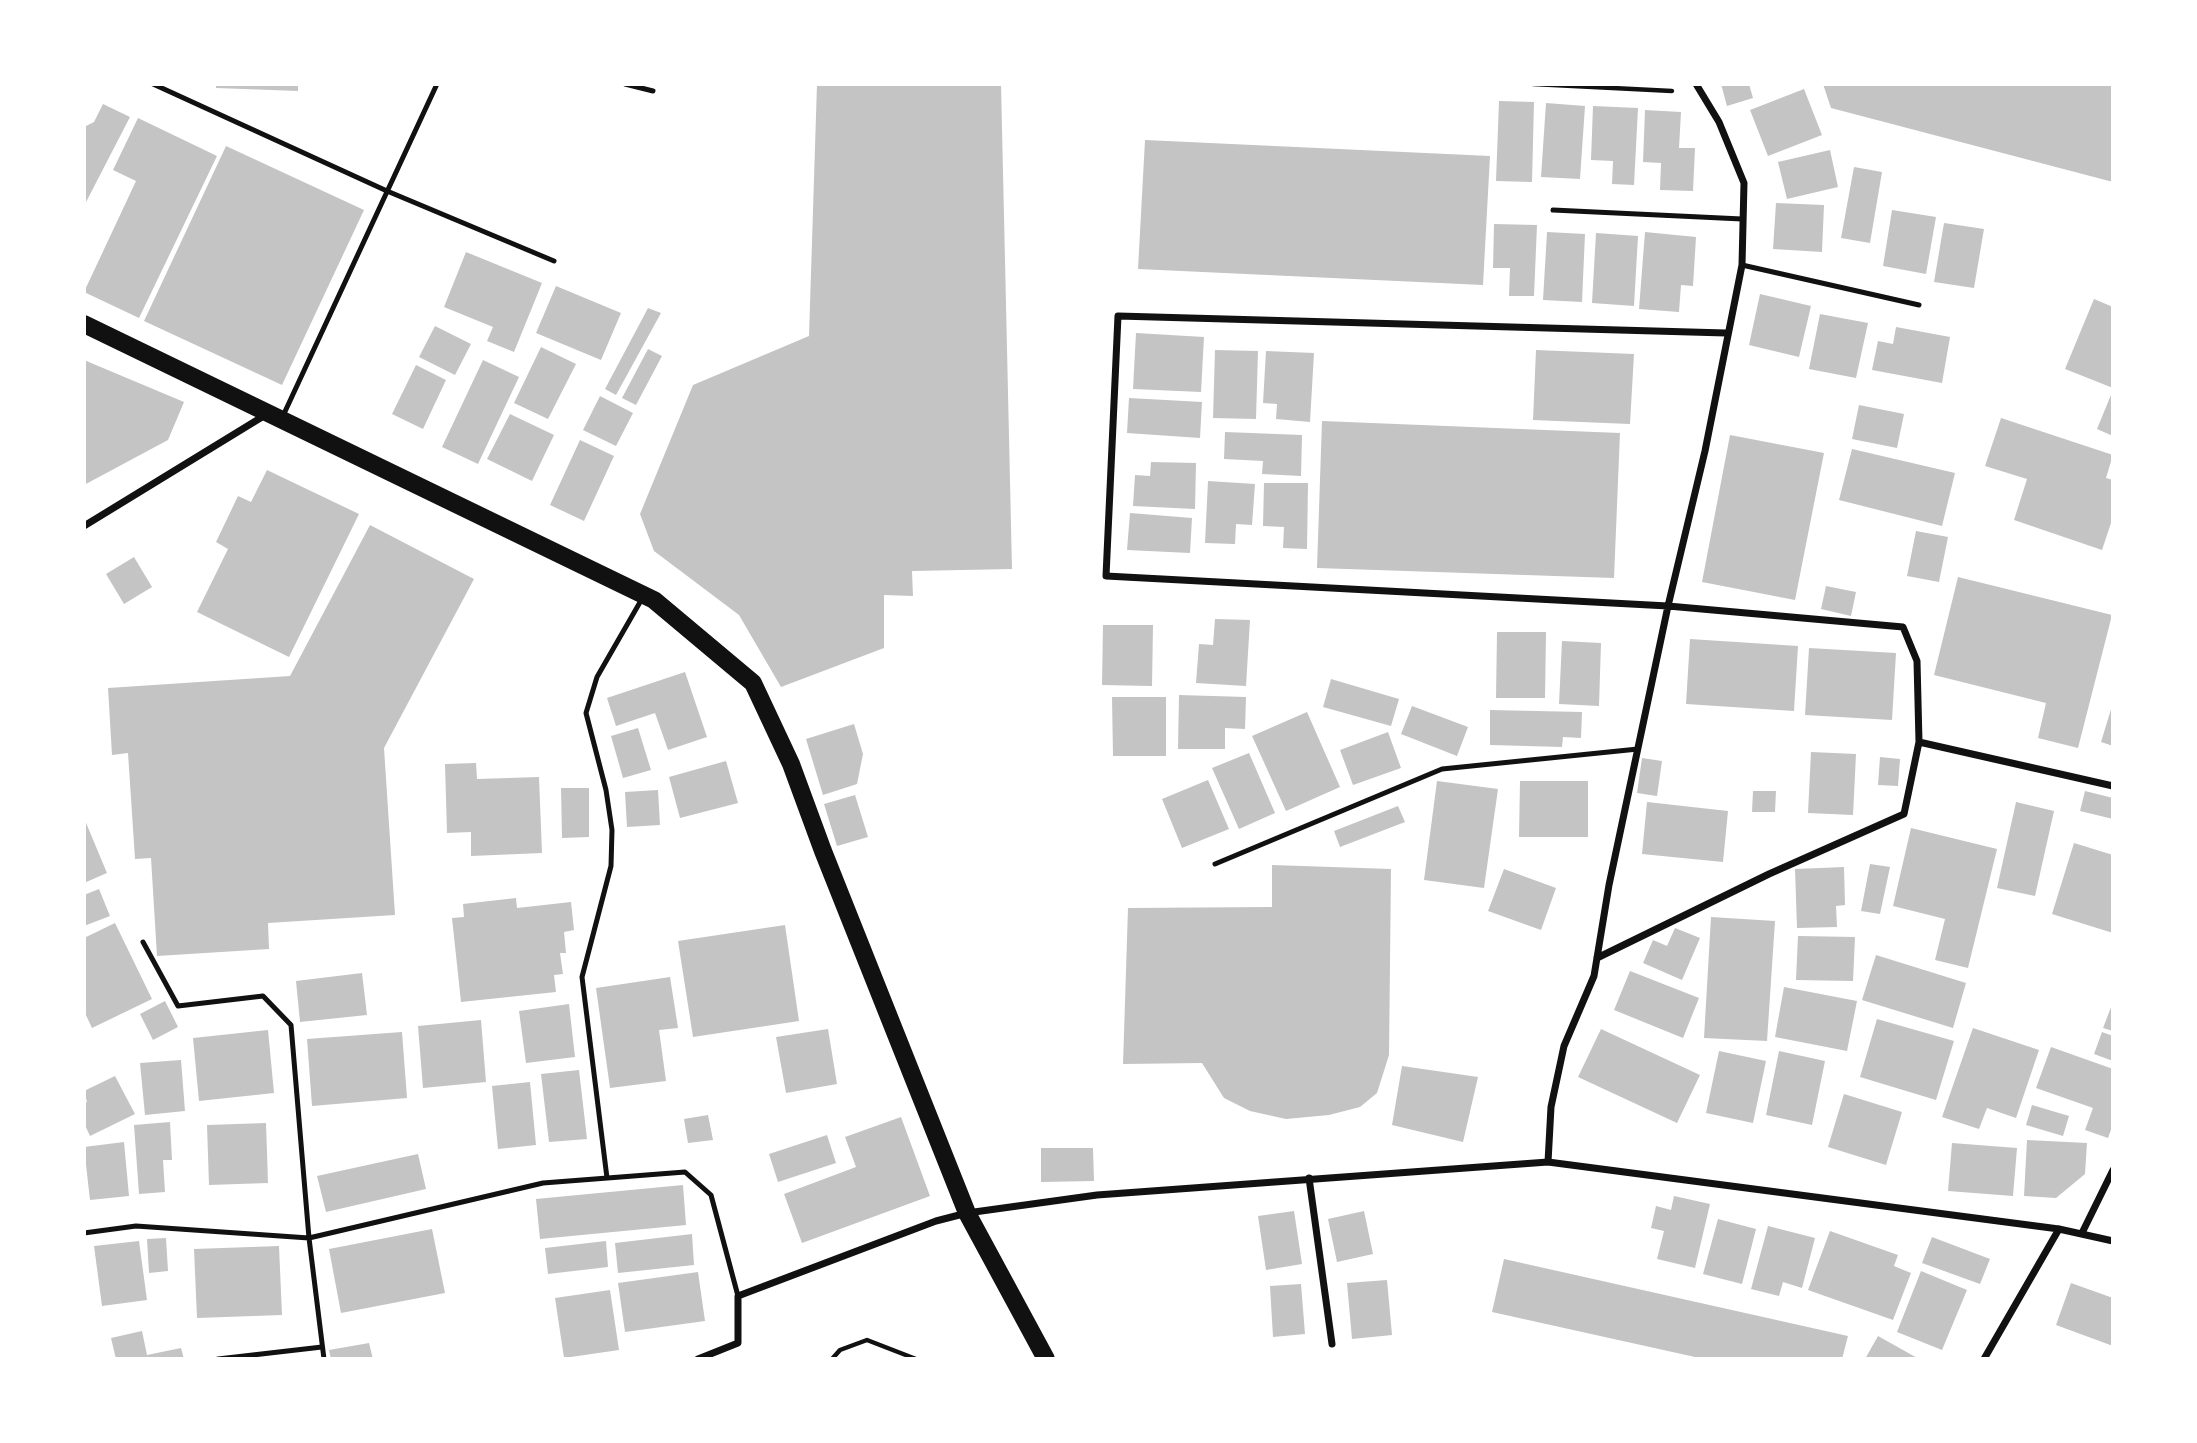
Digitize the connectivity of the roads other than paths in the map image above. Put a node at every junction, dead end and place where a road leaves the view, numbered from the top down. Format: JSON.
{"nodes":[{"id":1,"x":153,"y":84,"type":"edge"},
{"id":2,"x":436,"y":84,"type":"edge"},
{"id":3,"x":625,"y":84,"type":"edge"},
{"id":4,"x":1696,"y":84,"type":"edge"},
{"id":5,"x":653,"y":91,"type":"dead end"},
{"id":6,"x":387,"y":191,"type":"junction"},
{"id":7,"x":1553,"y":210,"type":"dead end"},
{"id":8,"x":1742,"y":219,"type":"junction"},
{"id":9,"x":554,"y":261,"type":"dead end"},
{"id":10,"x":1741,"y":265,"type":"junction"},
{"id":11,"x":1919,"y":305,"type":"dead end"},
{"id":12,"x":84,"y":324,"type":"edge"},
{"id":13,"x":1726,"y":333,"type":"junction"},
{"id":14,"x":276,"y":415,"type":"junction"},
{"id":15,"x":84,"y":526,"type":"edge"},
{"id":16,"x":645,"y":595,"type":"junction"},
{"id":17,"x":1668,"y":606,"type":"junction"},
{"id":18,"x":1919,"y":742,"type":"junction"},
{"id":19,"x":1638,"y":749,"type":"junction"},
{"id":20,"x":2113,"y":786,"type":"edge"},
{"id":21,"x":1215,"y":864,"type":"dead end"},
{"id":22,"x":144,"y":942,"type":"dead end"},
{"id":23,"x":1597,"y":958,"type":"junction"},
{"id":24,"x":1548,"y":1162,"type":"junction"},
{"id":25,"x":2113,"y":1170,"type":"edge"},
{"id":26,"x":607,"y":1178,"type":"junction"},
{"id":27,"x":1309,"y":1178,"type":"junction"},
{"id":28,"x":967,"y":1213,"type":"junction"},
{"id":29,"x":2059,"y":1229,"type":"junction"},
{"id":30,"x":84,"y":1233,"type":"edge"},
{"id":31,"x":2082,"y":1233,"type":"junction"},
{"id":32,"x":310,"y":1238,"type":"junction"},
{"id":33,"x":2113,"y":1241,"type":"edge"},
{"id":34,"x":738,"y":1296,"type":"junction"},
{"id":35,"x":1332,"y":1344,"type":"dead end"},
{"id":36,"x":322,"y":1347,"type":"junction"},
{"id":37,"x":218,"y":1359,"type":"edge"},
{"id":38,"x":324,"y":1359,"type":"edge"},
{"id":39,"x":698,"y":1359,"type":"edge"},
{"id":40,"x":1046,"y":1359,"type":"edge"},
{"id":41,"x":1984,"y":1359,"type":"edge"}],
"edges":[{"from":1,"to":6,"type":"lane"},
{"from":2,"to":6,"type":"lane"},
{"from":3,"to":5,"type":"lane"},
{"from":4,"to":8,"type":"street"},
{"from":6,"to":9,"type":"lane"},
{"from":6,"to":14,"type":"lane"},
{"from":7,"to":8,"type":"lane"},
{"from":8,"to":10,"type":"street"},
{"from":10,"to":11,"type":"lane"},
{"from":10,"to":13,"type":"street"},
{"from":12,"to":14,"type":"main road"},
{"from":13,"to":17,"type":"street"},
{"from":13,"to":17,"type":"street"},
{"from":14,"to":15,"type":"street"},
{"from":14,"to":16,"type":"main road"},
{"from":16,"to":26,"type":"lane"},
{"from":16,"to":28,"type":"main road"},
{"from":17,"to":18,"type":"street"},
{"from":17,"to":19,"type":"street"},
{"from":18,"to":20,"type":"street"},
{"from":18,"to":23,"type":"street"},
{"from":19,"to":21,"type":"lane"},
{"from":19,"to":23,"type":"street"},
{"from":22,"to":32,"type":"lane"},
{"from":23,"to":24,"type":"street"},
{"from":24,"to":27,"type":"street"},
{"from":24,"to":29,"type":"street"},
{"from":25,"to":31,"type":"street"},
{"from":26,"to":32,"type":"lane"},
{"from":26,"to":34,"type":"lane"},
{"from":27,"to":28,"type":"street"},
{"from":27,"to":35,"type":"street"},
{"from":28,"to":34,"type":"street"},
{"from":28,"to":40,"type":"main road"},
{"from":29,"to":31,"type":"street"},
{"from":29,"to":41,"type":"street"},
{"from":30,"to":32,"type":"lane"},
{"from":31,"to":33,"type":"street"},
{"from":32,"to":36,"type":"lane"},
{"from":34,"to":39,"type":"street"},
{"from":36,"to":37,"type":"lane"},
{"from":36,"to":38,"type":"lane"}]}
